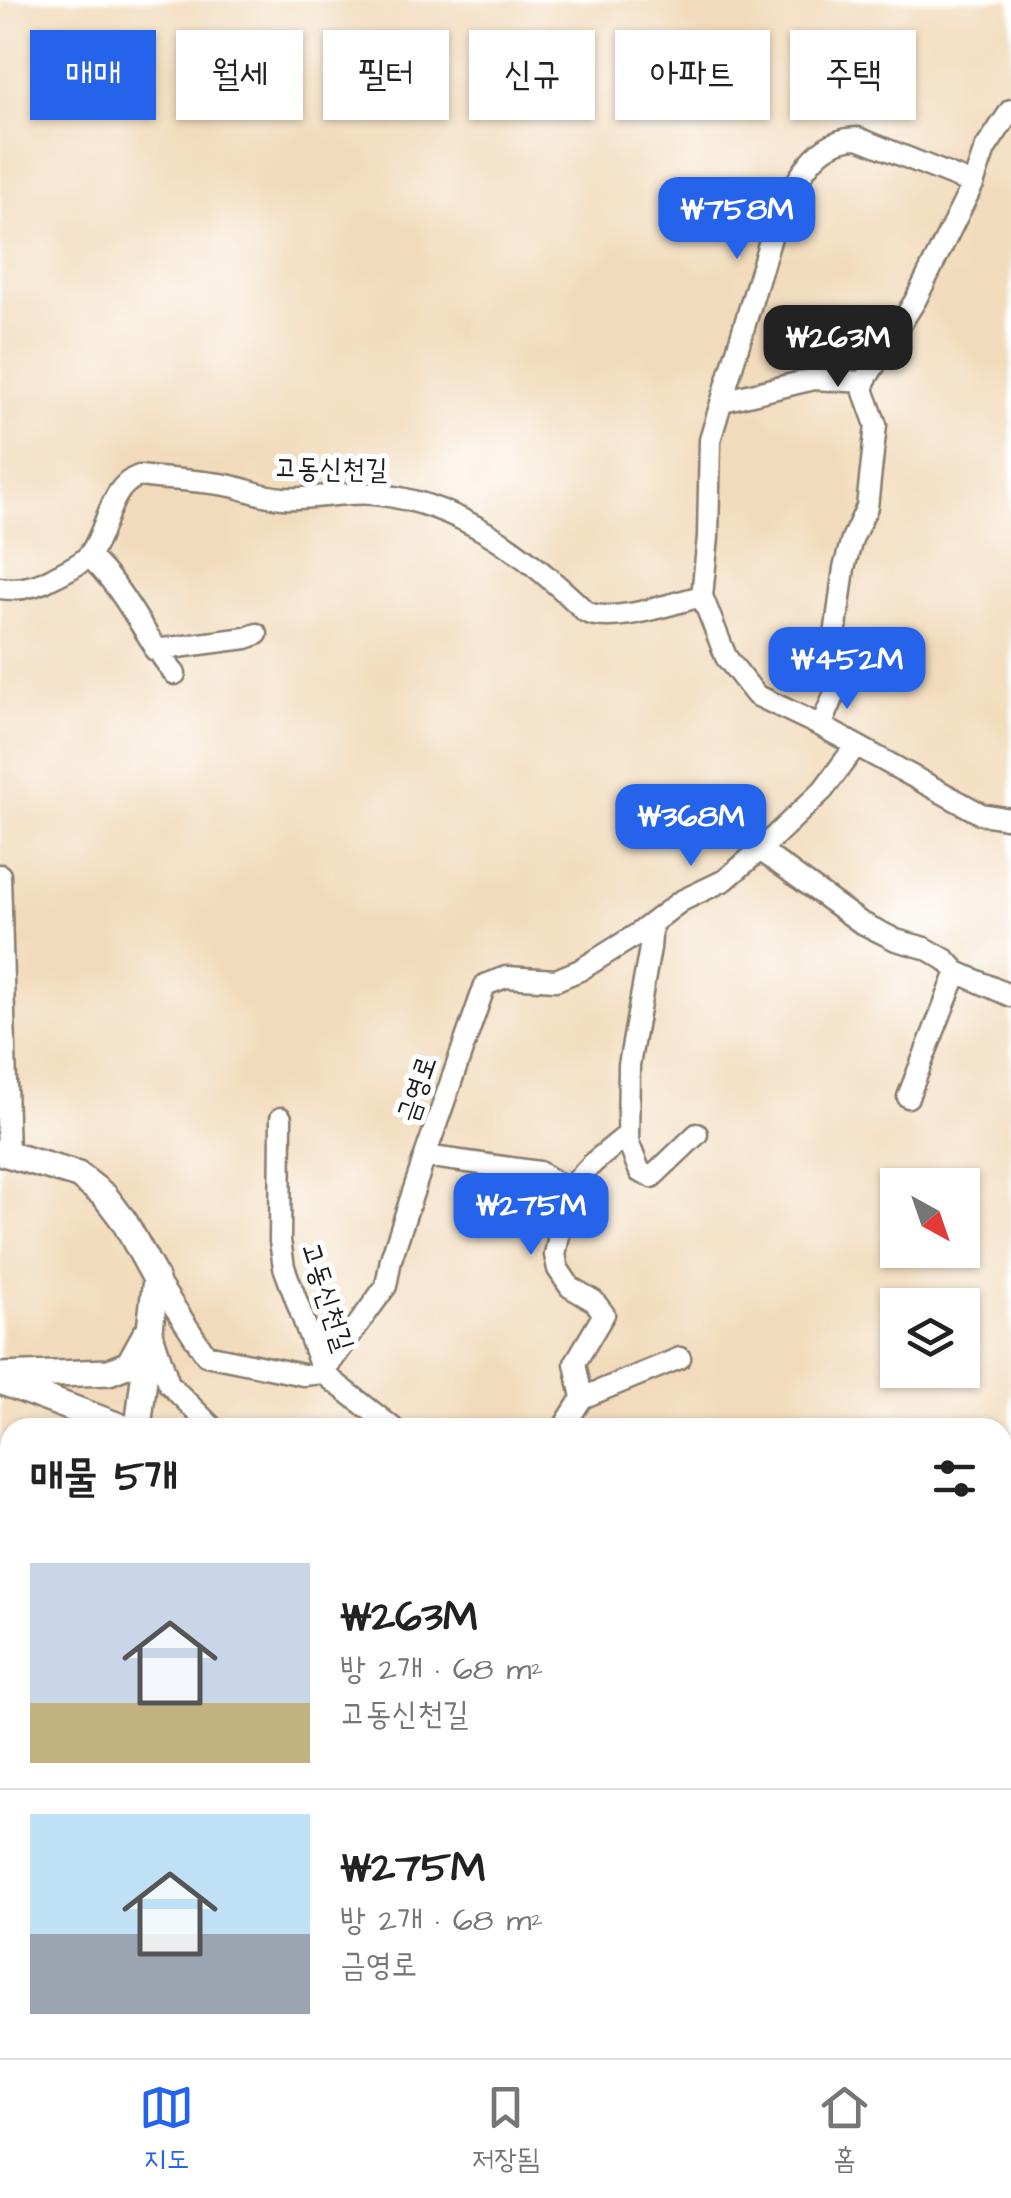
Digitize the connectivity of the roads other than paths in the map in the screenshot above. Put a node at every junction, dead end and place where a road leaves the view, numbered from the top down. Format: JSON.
{"nodes":[{"id":1,"x":1011,"y":110,"type":"edge"},
{"id":2,"x":973,"y":184,"type":"junction"},
{"id":3,"x":864,"y":382,"type":"junction"},
{"id":4,"x":723,"y":401,"type":"junction"},
{"id":5,"x":88,"y":556,"type":"junction"},
{"id":6,"x":0,"y":588,"type":"edge"},
{"id":7,"x":702,"y":596,"type":"junction"},
{"id":8,"x":257,"y":634,"type":"dead end"},
{"id":9,"x":155,"y":650,"type":"junction"},
{"id":10,"x":174,"y":674,"type":"dead end"},
{"id":11,"x":821,"y":726,"type":"junction"},
{"id":12,"x":855,"y":747,"type":"junction"},
{"id":13,"x":1011,"y":820,"type":"edge"},
{"id":14,"x":760,"y":850,"type":"junction"},
{"id":15,"x":0,"y":875,"type":"edge"},
{"id":16,"x":652,"y":924,"type":"junction"},
{"id":17,"x":957,"y":972,"type":"junction"},
{"id":18,"x":1011,"y":996,"type":"edge"},
{"id":19,"x":908,"y":1097,"type":"dead end"},
{"id":20,"x":281,"y":1118,"type":"dead end"},
{"id":21,"x":698,"y":1134,"type":"dead end"},
{"id":22,"x":627,"y":1136,"type":"junction"},
{"id":23,"x":4,"y":1153,"type":"edge"},
{"id":24,"x":425,"y":1156,"type":"junction"},
{"id":25,"x":568,"y":1190,"type":"junction"},
{"id":26,"x":156,"y":1279,"type":"junction"},
{"id":27,"x":150,"y":1321,"type":"junction"},
{"id":28,"x":680,"y":1358,"type":"dead end"},
{"id":29,"x":323,"y":1374,"type":"junction"},
{"id":30,"x":0,"y":1378,"type":"edge"},
{"id":31,"x":582,"y":1398,"type":"junction"},
{"id":32,"x":99,"y":1418,"type":"edge"},
{"id":33,"x":139,"y":1418,"type":"edge"},
{"id":34,"x":203,"y":1418,"type":"edge"},
{"id":35,"x":379,"y":1418,"type":"edge"},
{"id":36,"x":570,"y":1418,"type":"edge"}],
"edges":[{"from":1,"to":2,"type":"street"},
{"from":2,"to":3,"type":"street"},
{"from":2,"to":4,"type":"street"},
{"from":3,"to":4,"type":"street"},
{"from":3,"to":11,"type":"street"},
{"from":4,"to":7,"type":"street"},
{"from":5,"to":6,"type":"street"},
{"from":5,"to":7,"type":"street","name":"고동신천길"},
{"from":5,"to":9,"type":"street"},
{"from":7,"to":11,"type":"street"},
{"from":8,"to":9,"type":"street"},
{"from":9,"to":10,"type":"street"},
{"from":11,"to":12,"type":"street"},
{"from":12,"to":13,"type":"street"},
{"from":12,"to":14,"type":"street"},
{"from":14,"to":16,"type":"street"},
{"from":14,"to":17,"type":"street"},
{"from":15,"to":23,"type":"street"},
{"from":16,"to":22,"type":"street"},
{"from":16,"to":24,"type":"street","name":"금영로"},
{"from":17,"to":18,"type":"street"},
{"from":17,"to":19,"type":"street"},
{"from":20,"to":29,"type":"street","name":"고동신천길"},
{"from":21,"to":22,"type":"street"},
{"from":22,"to":25,"type":"street"},
{"from":23,"to":26,"type":"street"},
{"from":24,"to":25,"type":"street"},
{"from":24,"to":29,"type":"street","name":"금영로"},
{"from":25,"to":31,"type":"street"},
{"from":26,"to":27,"type":"street"},
{"from":26,"to":29,"type":"street"},
{"from":27,"to":30,"type":"street"},
{"from":27,"to":33,"type":"street"},
{"from":27,"to":34,"type":"street"},
{"from":28,"to":31,"type":"street"},
{"from":29,"to":35,"type":"street"},
{"from":30,"to":32,"type":"street"},
{"from":31,"to":36,"type":"street"}]}
